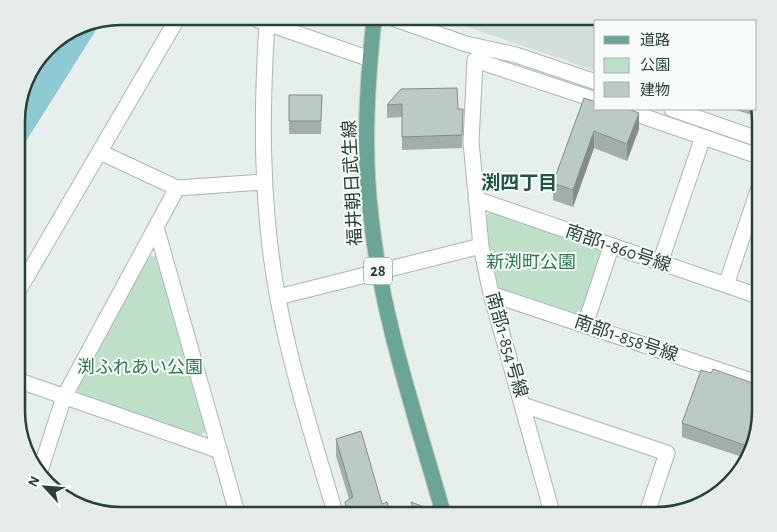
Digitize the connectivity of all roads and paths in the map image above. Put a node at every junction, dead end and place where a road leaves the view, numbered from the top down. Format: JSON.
{"nodes":[{"id":1,"x":174,"y":25,"type":"edge"},
{"id":2,"x":262,"y":25,"type":"edge"},
{"id":3,"x":271,"y":25,"type":"edge"},
{"id":4,"x":373,"y":25,"type":"edge"},
{"id":5,"x":412,"y":25,"type":"edge"},
{"id":6,"x":370,"y":59,"type":"junction"},
{"id":7,"x":594,"y":81,"type":"edge"},
{"id":8,"x":594,"y":99,"type":"edge"},
{"id":9,"x":629,"y":110,"type":"edge"},
{"id":10,"x":675,"y":110,"type":"edge"},
{"id":11,"x":651,"y":113,"type":"edge"},
{"id":12,"x":703,"y":137,"type":"junction"},
{"id":13,"x":752,"y":137,"type":"edge"},
{"id":14,"x":100,"y":152,"type":"junction"},
{"id":15,"x":752,"y":154,"type":"edge"},
{"id":16,"x":263,"y":182,"type":"junction"},
{"id":17,"x":177,"y":188,"type":"junction"},
{"id":18,"x":476,"y":199,"type":"junction"},
{"id":19,"x":752,"y":206,"type":"edge"},
{"id":20,"x":156,"y":227,"type":"junction"},
{"id":21,"x":481,"y":246,"type":"junction"},
{"id":22,"x":611,"y":247,"type":"junction"},
{"id":23,"x":660,"y":263,"type":"junction"},
{"id":24,"x":378,"y":270,"type":"junction"},
{"id":25,"x":25,"y":274,"type":"edge"},
{"id":26,"x":726,"y":285,"type":"junction"},
{"id":27,"x":490,"y":294,"type":"junction"},
{"id":28,"x":752,"y":294,"type":"edge"},
{"id":29,"x":278,"y":298,"type":"junction"},
{"id":30,"x":585,"y":325,"type":"junction"},
{"id":31,"x":752,"y":381,"type":"edge"},
{"id":32,"x":25,"y":383,"type":"edge"},
{"id":33,"x":64,"y":397,"type":"junction"},
{"id":34,"x":523,"y":405,"type":"junction"},
{"id":35,"x":220,"y":451,"type":"junction"},
{"id":36,"x":44,"y":462,"type":"edge"},
{"id":37,"x":236,"y":507,"type":"edge"},
{"id":38,"x":333,"y":507,"type":"edge"},
{"id":39,"x":441,"y":507,"type":"edge"},
{"id":40,"x":551,"y":507,"type":"edge"},
{"id":41,"x":649,"y":507,"type":"edge"}],
"edges":[{"from":1,"to":14,"type":"street"},
{"from":2,"to":16,"type":"street"},
{"from":3,"to":6,"type":"street"},
{"from":4,"to":6,"type":"main road","name":"福井朝日武生線","number":"28"},
{"from":5,"to":7,"type":"street"},
{"from":6,"to":24,"type":"main road","name":"福井朝日武生線","number":"28"},
{"from":8,"to":18,"type":"street","name":"南部1-854号線"},
{"from":9,"to":11,"type":"street"},
{"from":10,"to":13,"type":"street"},
{"from":11,"to":12,"type":"street"},
{"from":12,"to":15,"type":"street"},
{"from":12,"to":23,"type":"street"},
{"from":14,"to":17,"type":"street"},
{"from":14,"to":25,"type":"street"},
{"from":16,"to":17,"type":"street"},
{"from":16,"to":29,"type":"street"},
{"from":17,"to":20,"type":"street"},
{"from":18,"to":21,"type":"street","name":"南部1-854号線"},
{"from":18,"to":22,"type":"street","name":"南部1-860号線"},
{"from":19,"to":26,"type":"street"},
{"from":20,"to":33,"type":"street"},
{"from":20,"to":35,"type":"street"},
{"from":21,"to":24,"type":"street"},
{"from":21,"to":27,"type":"street","name":"南部1-854号線"},
{"from":22,"to":23,"type":"street","name":"南部1-860号線"},
{"from":22,"to":30,"type":"street"},
{"from":23,"to":26,"type":"street","name":"南部1-860号線"},
{"from":24,"to":29,"type":"street"},
{"from":24,"to":39,"type":"main road","name":"福井朝日武生線","number":"28"},
{"from":26,"to":28,"type":"street","name":"南部1-860号線"},
{"from":27,"to":30,"type":"street","name":"南部1-858号線"},
{"from":27,"to":34,"type":"street","name":"南部1-854号線"},
{"from":29,"to":38,"type":"street"},
{"from":30,"to":31,"type":"street","name":"南部1-858号線"},
{"from":32,"to":33,"type":"street"},
{"from":33,"to":35,"type":"street"},
{"from":33,"to":36,"type":"street"},
{"from":34,"to":40,"type":"street","name":"南部1-854号線"},
{"from":34,"to":41,"type":"street"},
{"from":35,"to":37,"type":"street"}]}
